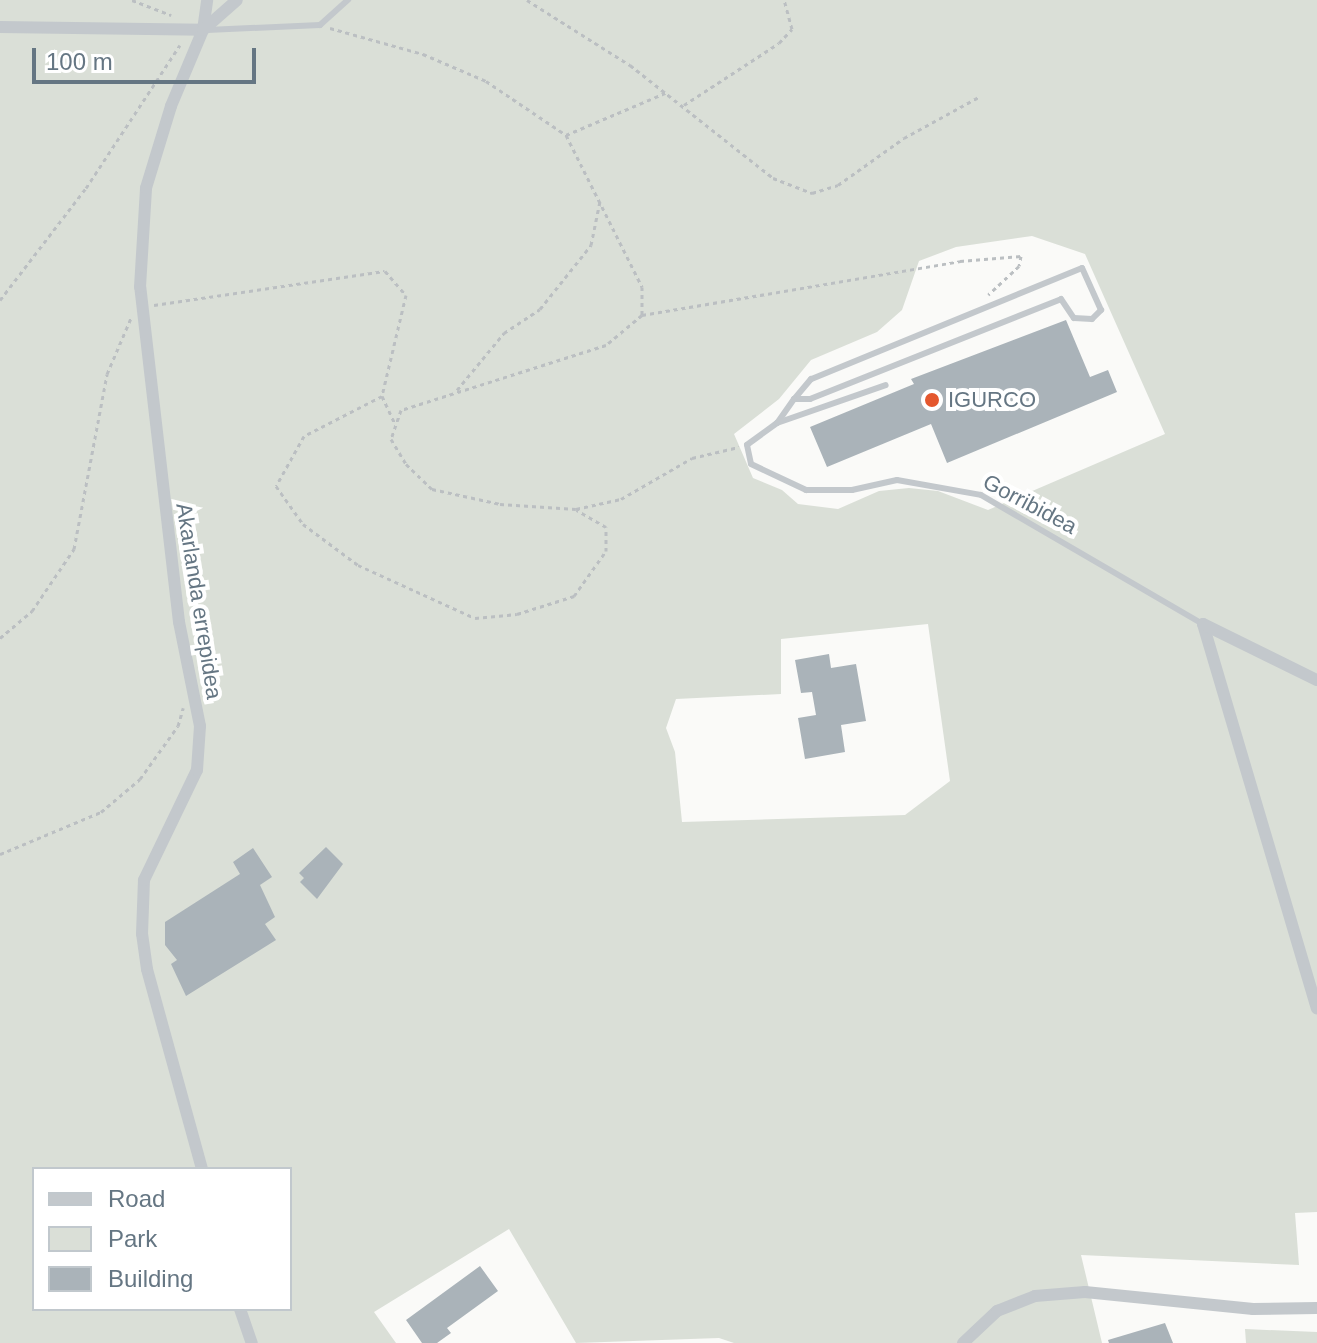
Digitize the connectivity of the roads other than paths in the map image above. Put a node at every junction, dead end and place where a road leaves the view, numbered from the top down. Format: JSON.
{"nodes":[{"id":1,"x":207,"y":0,"type":"edge"},
{"id":2,"x":237,"y":0,"type":"edge"},
{"id":3,"x":348,"y":0,"type":"edge"},
{"id":4,"x":0,"y":27,"type":"edge"},
{"id":5,"x":203,"y":30,"type":"junction"},
{"id":6,"x":886,"y":385,"type":"dead end"},
{"id":7,"x":794,"y":399,"type":"junction"},
{"id":8,"x":777,"y":423,"type":"junction"},
{"id":9,"x":1203,"y":624,"type":"junction"},
{"id":10,"x":1317,"y":680,"type":"edge"},
{"id":11,"x":1317,"y":1008,"type":"edge"},
{"id":12,"x":201,"y":1167,"type":"edge"},
{"id":13,"x":1317,"y":1308,"type":"edge"},
{"id":14,"x":241,"y":1311,"type":"edge"},
{"id":15,"x":252,"y":1343,"type":"edge"},
{"id":16,"x":963,"y":1343,"type":"edge"}],
"edges":[{"from":1,"to":5,"type":"street","name":"Akarlanda errepidea"},
{"from":2,"to":5,"type":"street"},
{"from":3,"to":5,"type":"lane"},
{"from":4,"to":5,"type":"street"},
{"from":5,"to":12,"type":"street","name":"Akarlanda errepidea"},
{"from":6,"to":8,"type":"lane"},
{"from":7,"to":7,"type":"lane"},
{"from":7,"to":8,"type":"lane"},
{"from":8,"to":9,"type":"lane","name":"Gorribidea"},
{"from":9,"to":10,"type":"street"},
{"from":9,"to":11,"type":"street"},
{"from":13,"to":16,"type":"street"},
{"from":14,"to":15,"type":"street"}]}
